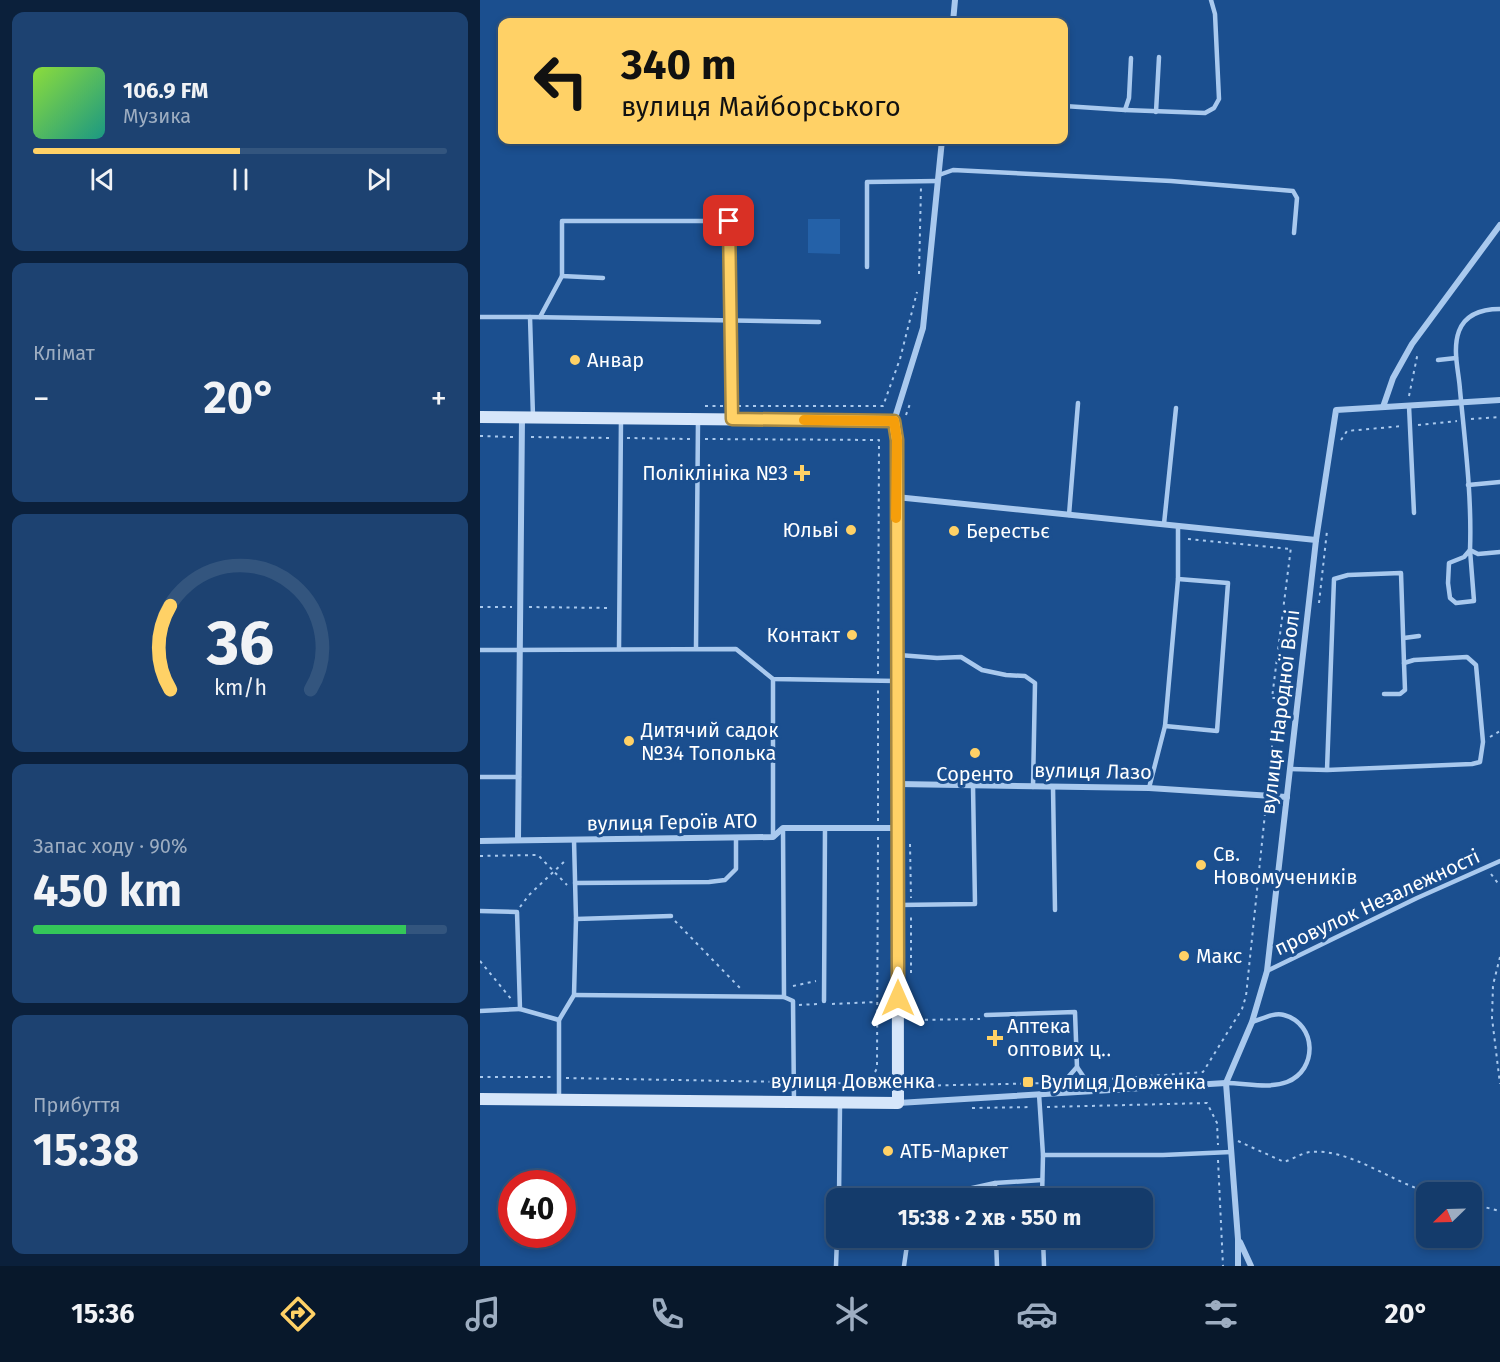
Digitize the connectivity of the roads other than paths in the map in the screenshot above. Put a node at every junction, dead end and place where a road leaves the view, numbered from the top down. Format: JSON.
{"nodes":[{"id":1,"x":955,"y":0,"type":"edge"},
{"id":2,"x":1211,"y":0,"type":"edge"},
{"id":3,"x":953,"y":18,"type":"edge"},
{"id":4,"x":1160,"y":57,"type":"dead end"},
{"id":5,"x":1131,"y":58,"type":"dead end"},
{"id":6,"x":1068,"y":106,"type":"edge"},
{"id":7,"x":1125,"y":110,"type":"junction"},
{"id":8,"x":1156,"y":112,"type":"junction"},
{"id":9,"x":942,"y":144,"type":"edge"},
{"id":10,"x":939,"y":178,"type":"junction"},
{"id":11,"x":1500,"y":225,"type":"edge"},
{"id":12,"x":1294,"y":233,"type":"dead end"},
{"id":13,"x":867,"y":267,"type":"dead end"},
{"id":14,"x":562,"y":276,"type":"junction"},
{"id":15,"x":603,"y":278,"type":"dead end"},
{"id":16,"x":1500,"y":309,"type":"edge"},
{"id":17,"x":480,"y":317,"type":"edge"},
{"id":18,"x":530,"y":317,"type":"junction"},
{"id":19,"x":540,"y":317,"type":"junction"},
{"id":20,"x":732,"y":321,"type":"junction"},
{"id":21,"x":819,"y":322,"type":"dead end"},
{"id":22,"x":1456,"y":358,"type":"junction"},
{"id":23,"x":1438,"y":360,"type":"dead end"},
{"id":24,"x":1500,"y":400,"type":"edge"},
{"id":25,"x":1461,"y":402,"type":"junction"},
{"id":26,"x":1078,"y":403,"type":"dead end"},
{"id":27,"x":1408,"y":405,"type":"junction"},
{"id":28,"x":1383,"y":407,"type":"junction"},
{"id":29,"x":1176,"y":408,"type":"dead end"},
{"id":30,"x":698,"y":413,"type":"junction"},
{"id":31,"x":480,"y":417,"type":"edge"},
{"id":32,"x":527,"y":417,"type":"junction"},
{"id":33,"x":621,"y":418,"type":"junction"},
{"id":34,"x":732,"y":419,"type":"junction"},
{"id":35,"x":899,"y":420,"type":"junction"},
{"id":36,"x":1500,"y":482,"type":"edge"},
{"id":37,"x":1468,"y":485,"type":"junction"},
{"id":38,"x":896,"y":497,"type":"junction"},
{"id":39,"x":1414,"y":513,"type":"dead end"},
{"id":40,"x":1070,"y":515,"type":"junction"},
{"id":41,"x":1164,"y":524,"type":"junction"},
{"id":42,"x":1178,"y":526,"type":"junction"},
{"id":43,"x":1316,"y":540,"type":"junction"},
{"id":44,"x":1470,"y":550,"type":"junction"},
{"id":45,"x":1500,"y":552,"type":"edge"},
{"id":46,"x":1178,"y":579,"type":"junction"},
{"id":47,"x":1419,"y":636,"type":"dead end"},
{"id":48,"x":1404,"y":638,"type":"junction"},
{"id":49,"x":696,"y":648,"type":"junction"},
{"id":50,"x":480,"y":650,"type":"edge"},
{"id":51,"x":520,"y":650,"type":"junction"},
{"id":52,"x":619,"y":650,"type":"junction"},
{"id":53,"x":897,"y":654,"type":"junction"},
{"id":54,"x":1404,"y":663,"type":"junction"},
{"id":55,"x":772,"y":679,"type":"junction"},
{"id":56,"x":897,"y":681,"type":"junction"},
{"id":57,"x":1383,"y":694,"type":"dead end"},
{"id":58,"x":1165,"y":726,"type":"junction"},
{"id":59,"x":1290,"y":769,"type":"junction"},
{"id":60,"x":1327,"y":771,"type":"junction"},
{"id":61,"x":480,"y":777,"type":"edge"},
{"id":62,"x":519,"y":777,"type":"junction"},
{"id":63,"x":898,"y":784,"type":"junction"},
{"id":64,"x":973,"y":786,"type":"junction"},
{"id":65,"x":1034,"y":787,"type":"junction"},
{"id":66,"x":1053,"y":787,"type":"junction"},
{"id":67,"x":1149,"y":788,"type":"junction"},
{"id":68,"x":1287,"y":797,"type":"junction"},
{"id":69,"x":783,"y":828,"type":"junction"},
{"id":70,"x":825,"y":828,"type":"junction"},
{"id":71,"x":898,"y":828,"type":"junction"},
{"id":72,"x":772,"y":837,"type":"junction"},
{"id":73,"x":736,"y":838,"type":"junction"},
{"id":74,"x":518,"y":840,"type":"junction"},
{"id":75,"x":574,"y":840,"type":"junction"},
{"id":76,"x":480,"y":841,"type":"edge"},
{"id":77,"x":1500,"y":861,"type":"edge"},
{"id":78,"x":575,"y":883,"type":"junction"},
{"id":79,"x":898,"y":905,"type":"junction"},
{"id":80,"x":1055,"y":910,"type":"dead end"},
{"id":81,"x":480,"y":911,"type":"edge"},
{"id":82,"x":671,"y":916,"type":"road end"},
{"id":83,"x":576,"y":919,"type":"junction"},
{"id":84,"x":1266,"y":970,"type":"junction"},
{"id":85,"x":574,"y":995,"type":"junction"},
{"id":86,"x":784,"y":997,"type":"junction"},
{"id":87,"x":824,"y":1001,"type":"dead end"},
{"id":88,"x":520,"y":1009,"type":"junction"},
{"id":89,"x":480,"y":1011,"type":"edge"},
{"id":90,"x":986,"y":1015,"type":"road end"},
{"id":91,"x":559,"y":1020,"type":"junction"},
{"id":92,"x":1252,"y":1022,"type":"junction"},
{"id":93,"x":1077,"y":1066,"type":"junction"},
{"id":94,"x":1226,"y":1083,"type":"junction"},
{"id":95,"x":1093,"y":1091,"type":"junction"},
{"id":96,"x":1039,"y":1094,"type":"junction"},
{"id":97,"x":1054,"y":1094,"type":"junction"},
{"id":98,"x":480,"y":1099,"type":"edge"},
{"id":99,"x":559,"y":1100,"type":"junction"},
{"id":100,"x":794,"y":1102,"type":"junction"},
{"id":101,"x":840,"y":1102,"type":"junction"},
{"id":102,"x":898,"y":1103,"type":"junction"},
{"id":103,"x":1231,"y":1152,"type":"junction"},
{"id":104,"x":1043,"y":1155,"type":"junction"},
{"id":105,"x":1042,"y":1179,"type":"junction"},
{"id":106,"x":995,"y":1183,"type":"junction"},
{"id":107,"x":839,"y":1188,"type":"edge"},
{"id":108,"x":972,"y":1188,"type":"edge"},
{"id":109,"x":995,"y":1188,"type":"edge"},
{"id":110,"x":1042,"y":1188,"type":"edge"},
{"id":111,"x":1238,"y":1239,"type":"junction"},
{"id":112,"x":837,"y":1248,"type":"edge"},
{"id":113,"x":907,"y":1248,"type":"edge"},
{"id":114,"x":996,"y":1248,"type":"edge"},
{"id":115,"x":1043,"y":1248,"type":"edge"},
{"id":116,"x":836,"y":1266,"type":"edge"},
{"id":117,"x":904,"y":1266,"type":"edge"},
{"id":118,"x":997,"y":1266,"type":"edge"},
{"id":119,"x":1044,"y":1266,"type":"edge"},
{"id":120,"x":1238,"y":1266,"type":"edge"},
{"id":121,"x":1251,"y":1266,"type":"edge"}],
"edges":[{"from":1,"to":3,"type":"street"},
{"from":2,"to":8,"type":"lane"},
{"from":4,"to":8,"type":"lane"},
{"from":5,"to":7,"type":"lane"},
{"from":6,"to":7,"type":"lane"},
{"from":7,"to":8,"type":"lane"},
{"from":9,"to":10,"type":"street"},
{"from":10,"to":12,"type":"lane"},
{"from":10,"to":13,"type":"lane"},
{"from":10,"to":35,"type":"street"},
{"from":11,"to":28,"type":"street"},
{"from":14,"to":15,"type":"lane"},
{"from":14,"to":19,"type":"lane"},
{"from":14,"to":20,"type":"lane"},
{"from":16,"to":22,"type":"lane"},
{"from":17,"to":18,"type":"lane"},
{"from":18,"to":19,"type":"lane"},
{"from":18,"to":32,"type":"lane"},
{"from":19,"to":20,"type":"lane"},
{"from":20,"to":21,"type":"lane"},
{"from":20,"to":34,"type":"lane"},
{"from":22,"to":23,"type":"lane"},
{"from":22,"to":25,"type":"lane"},
{"from":24,"to":25,"type":"street"},
{"from":25,"to":27,"type":"street"},
{"from":25,"to":37,"type":"lane"},
{"from":26,"to":40,"type":"lane"},
{"from":27,"to":28,"type":"street"},
{"from":27,"to":39,"type":"lane"},
{"from":28,"to":43,"type":"street","name":"вулиця Народної Волі"},
{"from":29,"to":41,"type":"lane"},
{"from":30,"to":33,"type":"street"},
{"from":30,"to":34,"type":"street"},
{"from":30,"to":49,"type":"lane"},
{"from":31,"to":32,"type":"street"},
{"from":32,"to":33,"type":"street"},
{"from":32,"to":51,"type":"street"},
{"from":33,"to":52,"type":"lane"},
{"from":34,"to":35,"type":"street"},
{"from":35,"to":38,"type":"street"},
{"from":36,"to":37,"type":"lane"},
{"from":37,"to":44,"type":"lane"},
{"from":38,"to":40,"type":"street"},
{"from":38,"to":53,"type":"street"},
{"from":40,"to":41,"type":"street"},
{"from":41,"to":42,"type":"street"},
{"from":42,"to":43,"type":"street"},
{"from":42,"to":46,"type":"lane"},
{"from":43,"to":59,"type":"street","name":"вулиця Народної Волі"},
{"from":44,"to":44,"type":"lane"},
{"from":44,"to":45,"type":"lane"},
{"from":46,"to":58,"type":"lane"},
{"from":46,"to":58,"type":"lane"},
{"from":47,"to":48,"type":"lane"},
{"from":48,"to":54,"type":"lane"},
{"from":48,"to":60,"type":"lane"},
{"from":49,"to":52,"type":"lane"},
{"from":49,"to":55,"type":"lane"},
{"from":50,"to":51,"type":"lane"},
{"from":51,"to":52,"type":"lane"},
{"from":51,"to":62,"type":"street"},
{"from":53,"to":56,"type":"street"},
{"from":53,"to":65,"type":"lane"},
{"from":54,"to":57,"type":"lane"},
{"from":54,"to":60,"type":"lane"},
{"from":55,"to":56,"type":"lane"},
{"from":55,"to":72,"type":"lane"},
{"from":56,"to":63,"type":"street"},
{"from":58,"to":67,"type":"lane"},
{"from":59,"to":60,"type":"lane"},
{"from":59,"to":68,"type":"street","name":"вулиця Народної Волі"},
{"from":61,"to":62,"type":"lane"},
{"from":62,"to":74,"type":"street"},
{"from":63,"to":64,"type":"street","name":"вулиця Лазо"},
{"from":63,"to":71,"type":"street"},
{"from":64,"to":65,"type":"street","name":"вулиця Лазо"},
{"from":64,"to":79,"type":"lane"},
{"from":65,"to":66,"type":"street","name":"вулиця Лазо"},
{"from":66,"to":67,"type":"street","name":"вулиця Лазо"},
{"from":66,"to":80,"type":"lane"},
{"from":67,"to":68,"type":"street","name":"вулиця Лазо"},
{"from":68,"to":84,"type":"street","name":"вулиця Народної Волі"},
{"from":69,"to":70,"type":"street","name":"вулиця Героїв АТО"},
{"from":69,"to":72,"type":"street","name":"вулиця Героїв АТО"},
{"from":69,"to":86,"type":"lane"},
{"from":70,"to":71,"type":"street","name":"вулиця Героїв АТО"},
{"from":70,"to":87,"type":"lane"},
{"from":71,"to":79,"type":"street"},
{"from":72,"to":73,"type":"street","name":"вулиця Героїв АТО"},
{"from":73,"to":75,"type":"street","name":"вулиця Героїв АТО"},
{"from":73,"to":78,"type":"lane"},
{"from":74,"to":75,"type":"street","name":"вулиця Героїв АТО"},
{"from":74,"to":76,"type":"street","name":"вулиця Героїв АТО"},
{"from":75,"to":78,"type":"lane"},
{"from":77,"to":84,"type":"lane","name":"провулок Незалежності"},
{"from":78,"to":83,"type":"lane"},
{"from":79,"to":102,"type":"street"},
{"from":81,"to":88,"type":"lane"},
{"from":82,"to":83,"type":"lane"},
{"from":83,"to":85,"type":"lane"},
{"from":84,"to":92,"type":"street","name":"вулиця Народної Волі"},
{"from":85,"to":86,"type":"lane"},
{"from":85,"to":91,"type":"lane"},
{"from":86,"to":100,"type":"lane"},
{"from":88,"to":89,"type":"lane"},
{"from":88,"to":91,"type":"lane"},
{"from":90,"to":93,"type":"lane"},
{"from":91,"to":99,"type":"lane"},
{"from":92,"to":94,"type":"street","name":"вулиця Народної Волі"},
{"from":92,"to":94,"type":"lane"},
{"from":93,"to":95,"type":"lane"},
{"from":93,"to":97,"type":"lane"},
{"from":94,"to":95,"type":"street","name":"вулиця Довженка"},
{"from":94,"to":103,"type":"street"},
{"from":95,"to":97,"type":"street","name":"вулиця Довженка"},
{"from":96,"to":97,"type":"street","name":"вулиця Довженка"},
{"from":96,"to":102,"type":"street","name":"вулиця Довженка"},
{"from":96,"to":104,"type":"lane"},
{"from":98,"to":99,"type":"street","name":"вулиця Довженка"},
{"from":99,"to":100,"type":"street","name":"вулиця Довженка"},
{"from":100,"to":101,"type":"street","name":"вулиця Довженка"},
{"from":101,"to":102,"type":"street","name":"вулиця Довженка"},
{"from":101,"to":107,"type":"lane"},
{"from":103,"to":104,"type":"lane"},
{"from":103,"to":111,"type":"street"},
{"from":104,"to":105,"type":"lane"},
{"from":105,"to":106,"type":"lane"},
{"from":105,"to":110,"type":"lane"},
{"from":106,"to":108,"type":"lane"},
{"from":106,"to":109,"type":"lane"},
{"from":111,"to":120,"type":"street"},
{"from":111,"to":121,"type":"street"},
{"from":112,"to":116,"type":"lane"},
{"from":113,"to":117,"type":"lane"},
{"from":114,"to":118,"type":"lane"},
{"from":115,"to":119,"type":"lane"}]}
